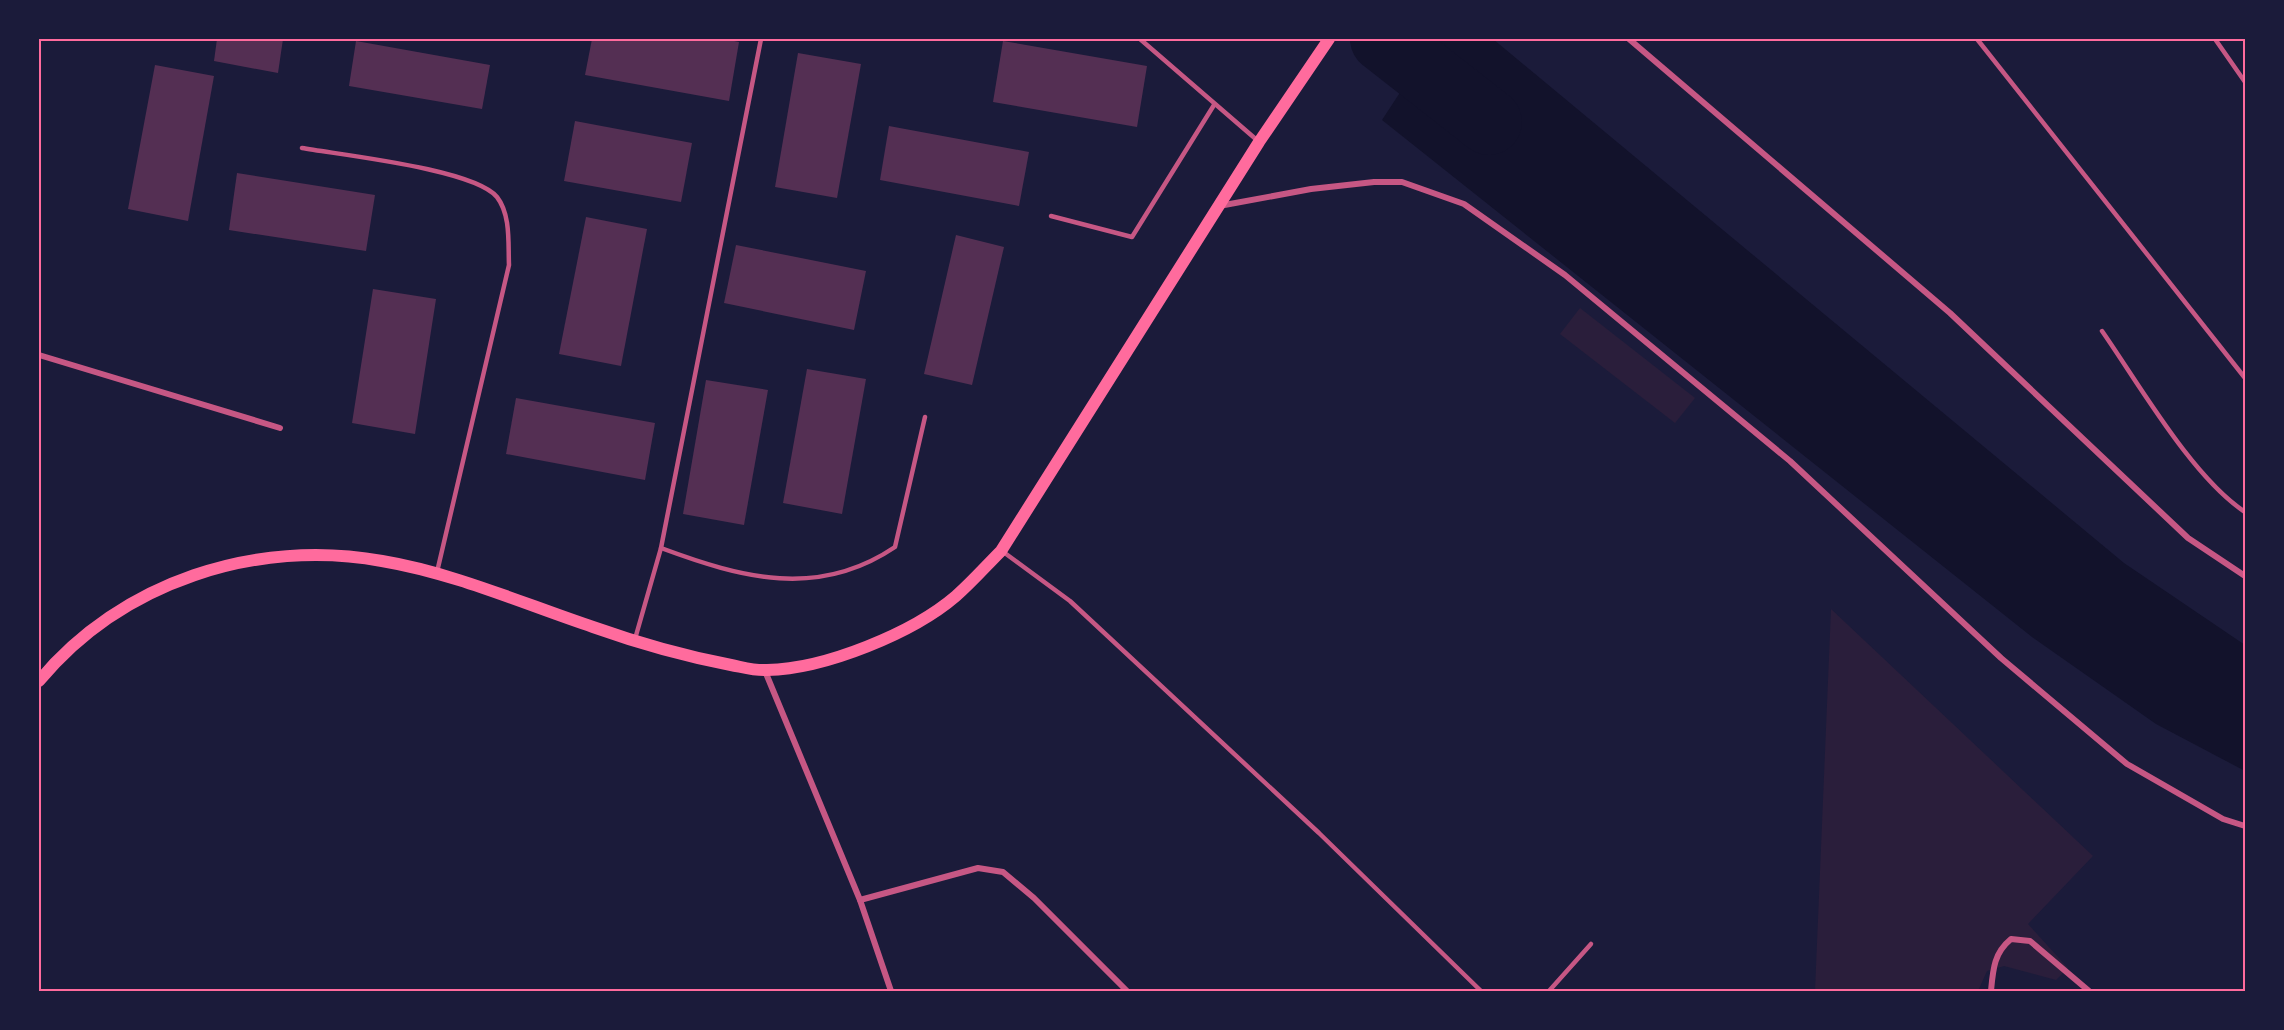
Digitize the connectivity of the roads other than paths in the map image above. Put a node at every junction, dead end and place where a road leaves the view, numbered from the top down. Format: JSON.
{"nodes":[{"id":1,"x":761,"y":39,"type":"edge"},
{"id":2,"x":1140,"y":39,"type":"edge"},
{"id":3,"x":1329,"y":39,"type":"edge"},
{"id":4,"x":1629,"y":39,"type":"edge"},
{"id":5,"x":1977,"y":39,"type":"edge"},
{"id":6,"x":2215,"y":39,"type":"edge"},
{"id":7,"x":2245,"y":82,"type":"edge"},
{"id":8,"x":1214,"y":105,"type":"junction"},
{"id":9,"x":1258,"y":142,"type":"junction"},
{"id":10,"x":302,"y":148,"type":"dead end"},
{"id":11,"x":1219,"y":206,"type":"junction"},
{"id":12,"x":1051,"y":216,"type":"dead end"},
{"id":13,"x":2102,"y":331,"type":"dead end"},
{"id":14,"x":39,"y":355,"type":"edge"},
{"id":15,"x":2245,"y":378,"type":"edge"},
{"id":16,"x":925,"y":417,"type":"dead end"},
{"id":17,"x":280,"y":428,"type":"dead end"},
{"id":18,"x":2245,"y":512,"type":"edge"},
{"id":19,"x":661,"y":548,"type":"junction"},
{"id":20,"x":1001,"y":551,"type":"junction"},
{"id":21,"x":436,"y":574,"type":"junction"},
{"id":22,"x":2245,"y":576,"type":"edge"},
{"id":23,"x":634,"y":642,"type":"junction"},
{"id":24,"x":765,"y":670,"type":"junction"},
{"id":25,"x":39,"y":681,"type":"edge"},
{"id":26,"x":2245,"y":826,"type":"edge"},
{"id":27,"x":860,"y":900,"type":"junction"},
{"id":28,"x":1591,"y":944,"type":"dead end"},
{"id":29,"x":891,"y":991,"type":"edge"},
{"id":30,"x":1127,"y":991,"type":"edge"},
{"id":31,"x":1481,"y":991,"type":"edge"},
{"id":32,"x":1549,"y":991,"type":"edge"},
{"id":33,"x":1991,"y":991,"type":"edge"},
{"id":34,"x":2089,"y":991,"type":"edge"}],
"edges":[{"from":1,"to":19,"type":"lane"},
{"from":2,"to":8,"type":"lane"},
{"from":3,"to":9,"type":"main road"},
{"from":4,"to":22,"type":"street"},
{"from":5,"to":15,"type":"lane"},
{"from":6,"to":7,"type":"lane"},
{"from":8,"to":9,"type":"lane"},
{"from":8,"to":12,"type":"lane"},
{"from":9,"to":11,"type":"main road"},
{"from":10,"to":21,"type":"lane"},
{"from":11,"to":20,"type":"main road"},
{"from":11,"to":26,"type":"street"},
{"from":13,"to":18,"type":"lane"},
{"from":14,"to":17,"type":"street"},
{"from":16,"to":19,"type":"lane"},
{"from":19,"to":23,"type":"lane"},
{"from":20,"to":24,"type":"main road"},
{"from":20,"to":31,"type":"lane"},
{"from":21,"to":23,"type":"main road"},
{"from":21,"to":25,"type":"main road"},
{"from":23,"to":24,"type":"main road"},
{"from":24,"to":27,"type":"street"},
{"from":27,"to":29,"type":"street"},
{"from":27,"to":30,"type":"street"},
{"from":28,"to":32,"type":"lane"},
{"from":33,"to":34,"type":"street"}]}
